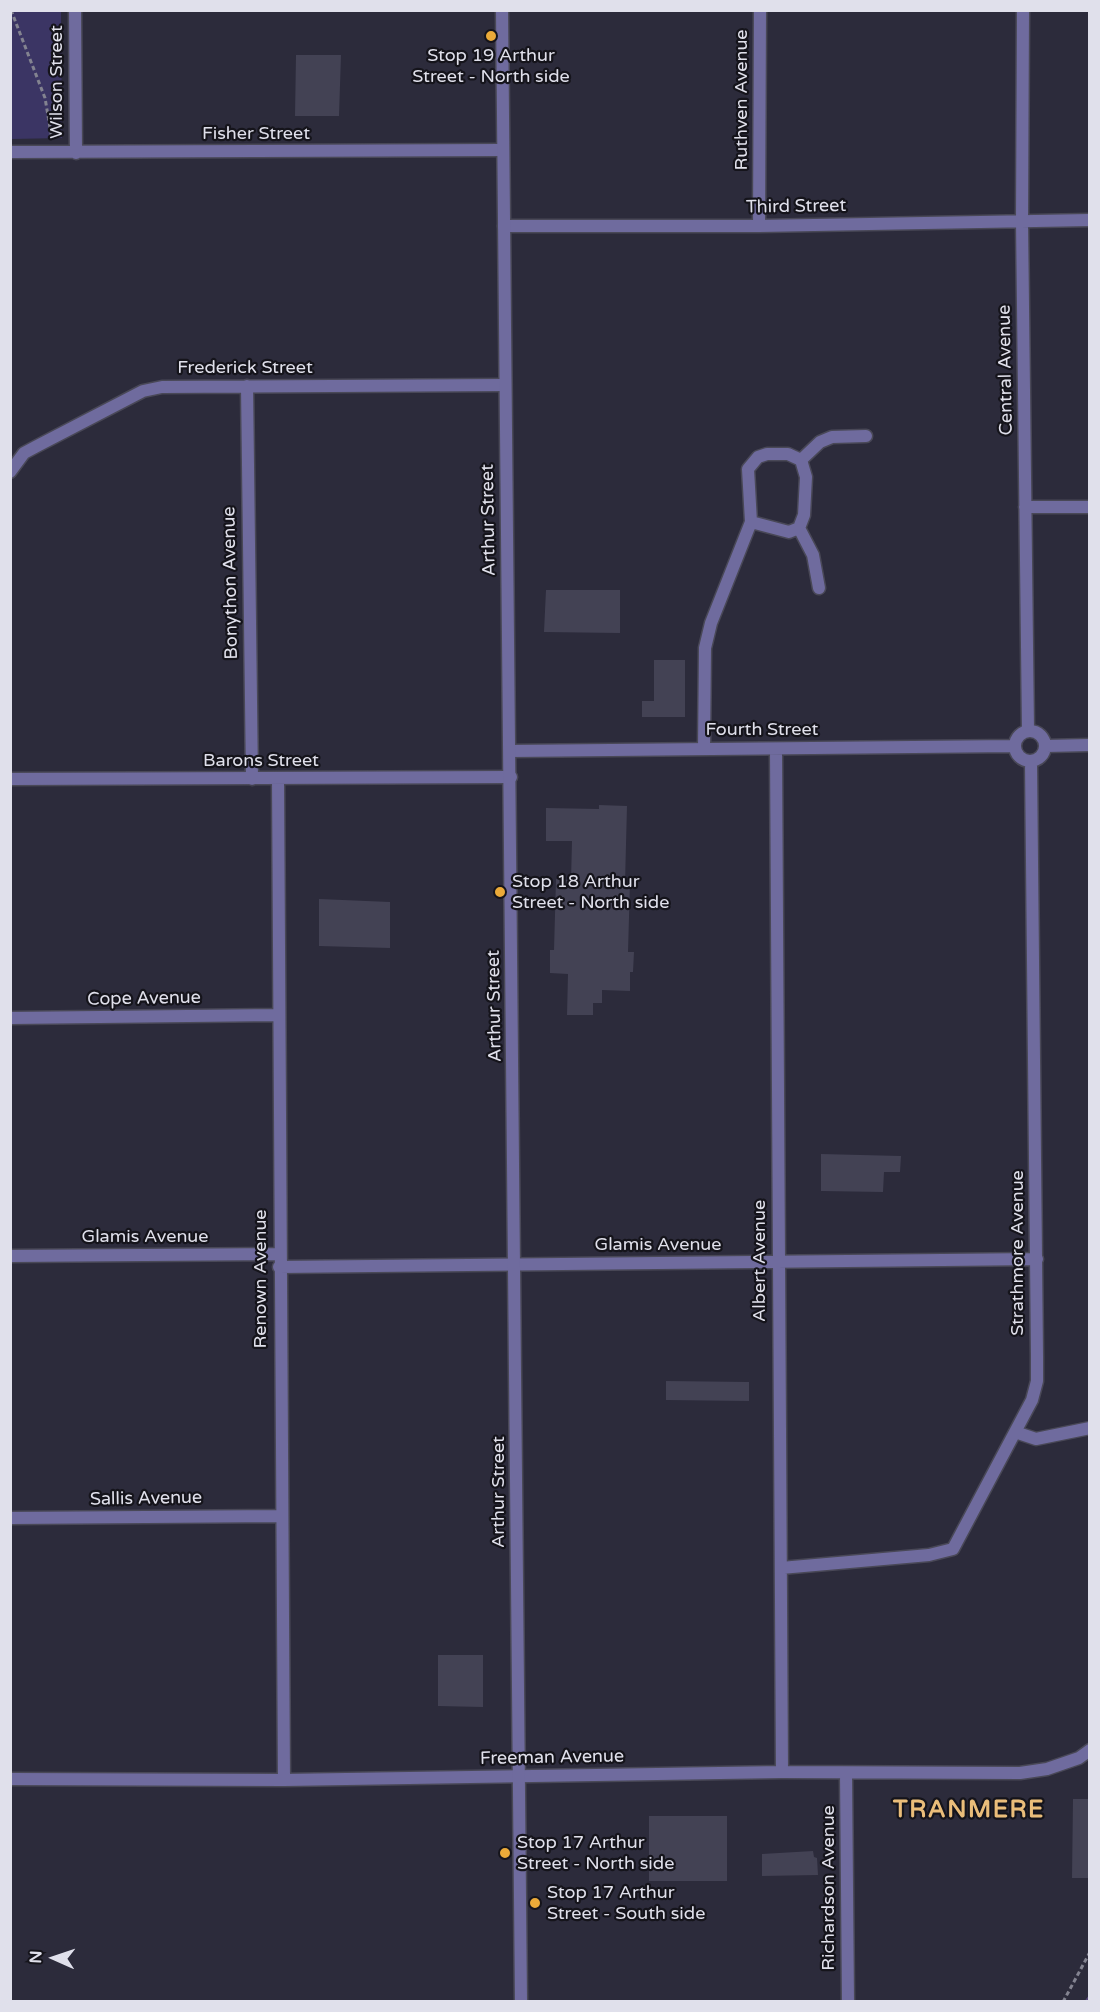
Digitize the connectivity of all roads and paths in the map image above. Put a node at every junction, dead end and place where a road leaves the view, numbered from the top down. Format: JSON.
{"nodes":[{"id":1,"x":11,"y":10,"type":"edge"},
{"id":2,"x":75,"y":10,"type":"edge"},
{"id":3,"x":502,"y":10,"type":"edge"},
{"id":4,"x":760,"y":10,"type":"edge"},
{"id":5,"x":1023,"y":10,"type":"edge"},
{"id":6,"x":502,"y":150,"type":"junction"},
{"id":7,"x":10,"y":153,"type":"edge"},
{"id":8,"x":54,"y":153,"type":"junction"},
{"id":9,"x":76,"y":153,"type":"junction"},
{"id":10,"x":1089,"y":220,"type":"edge"},
{"id":11,"x":1022,"y":221,"type":"junction"},
{"id":12,"x":504,"y":226,"type":"junction"},
{"id":13,"x":759,"y":226,"type":"junction"},
{"id":14,"x":505,"y":385,"type":"junction"},
{"id":15,"x":247,"y":386,"type":"junction"},
{"id":16,"x":866,"y":436,"type":"dead end"},
{"id":17,"x":801,"y":460,"type":"junction"},
{"id":18,"x":10,"y":472,"type":"edge"},
{"id":19,"x":1025,"y":507,"type":"junction"},
{"id":20,"x":1089,"y":507,"type":"edge"},
{"id":21,"x":751,"y":522,"type":"junction"},
{"id":22,"x":799,"y":528,"type":"junction"},
{"id":23,"x":819,"y":588,"type":"dead end"},
{"id":24,"x":1028,"y":730,"type":"junction"},
{"id":25,"x":1089,"y":745,"type":"edge"},
{"id":26,"x":1014,"y":746,"type":"junction"},
{"id":27,"x":1046,"y":746,"type":"junction"},
{"id":28,"x":704,"y":748,"type":"junction"},
{"id":29,"x":776,"y":749,"type":"junction"},
{"id":30,"x":510,"y":752,"type":"junction"},
{"id":31,"x":1031,"y":762,"type":"junction"},
{"id":32,"x":511,"y":777,"type":"junction"},
{"id":33,"x":10,"y":779,"type":"edge"},
{"id":34,"x":252,"y":779,"type":"junction"},
{"id":35,"x":278,"y":779,"type":"junction"},
{"id":36,"x":277,"y":1015,"type":"junction"},
{"id":37,"x":10,"y":1018,"type":"edge"},
{"id":38,"x":279,"y":1254,"type":"junction"},
{"id":39,"x":10,"y":1256,"type":"edge"},
{"id":40,"x":1037,"y":1259,"type":"junction"},
{"id":41,"x":516,"y":1263,"type":"junction"},
{"id":42,"x":778,"y":1263,"type":"junction"},
{"id":43,"x":279,"y":1267,"type":"junction"},
{"id":44,"x":1089,"y":1428,"type":"edge"},
{"id":45,"x":1015,"y":1432,"type":"junction"},
{"id":46,"x":281,"y":1516,"type":"junction"},
{"id":47,"x":10,"y":1518,"type":"edge"},
{"id":48,"x":781,"y":1568,"type":"junction"},
{"id":49,"x":1089,"y":1750,"type":"edge"},
{"id":50,"x":782,"y":1772,"type":"junction"},
{"id":51,"x":846,"y":1773,"type":"junction"},
{"id":52,"x":518,"y":1777,"type":"junction"},
{"id":53,"x":10,"y":1779,"type":"edge"},
{"id":54,"x":284,"y":1780,"type":"junction"},
{"id":55,"x":1089,"y":1952,"type":"edge"},
{"id":56,"x":521,"y":2001,"type":"edge"},
{"id":57,"x":849,"y":2001,"type":"edge"},
{"id":58,"x":1063,"y":2001,"type":"edge"}],
"edges":[{"from":1,"to":8,"type":"path"},
{"from":2,"to":9,"type":"street","name":"Wilson Street"},
{"from":3,"to":6,"type":"street","name":"Arthur Street"},
{"from":4,"to":13,"type":"street","name":"Ruthven Avenue"},
{"from":5,"to":11,"type":"street","name":"Central Avenue"},
{"from":6,"to":9,"type":"street","name":"Fisher Street"},
{"from":6,"to":12,"type":"street","name":"Arthur Street"},
{"from":7,"to":8,"type":"street","name":"Fisher Street"},
{"from":8,"to":9,"type":"street","name":"Fisher Street"},
{"from":10,"to":11,"type":"street","name":"Third Street"},
{"from":11,"to":13,"type":"street","name":"Third Street"},
{"from":11,"to":19,"type":"street","name":"Central Avenue"},
{"from":12,"to":13,"type":"street","name":"Third Street"},
{"from":12,"to":14,"type":"street","name":"Arthur Street"},
{"from":14,"to":15,"type":"street","name":"Frederick Street"},
{"from":14,"to":30,"type":"street","name":"Arthur Street"},
{"from":15,"to":18,"type":"street","name":"Frederick Street"},
{"from":15,"to":34,"type":"street","name":"Bonython Avenue"},
{"from":16,"to":17,"type":"street"},
{"from":17,"to":21,"type":"street"},
{"from":17,"to":22,"type":"street"},
{"from":19,"to":20,"type":"street"},
{"from":19,"to":24,"type":"street","name":"Central Avenue"},
{"from":21,"to":22,"type":"street"},
{"from":21,"to":28,"type":"street"},
{"from":22,"to":23,"type":"street"},
{"from":24,"to":26,"type":"street"},
{"from":24,"to":27,"type":"street"},
{"from":25,"to":27,"type":"street"},
{"from":26,"to":29,"type":"street","name":"Fourth Street"},
{"from":26,"to":31,"type":"street"},
{"from":27,"to":31,"type":"street"},
{"from":28,"to":29,"type":"street","name":"Fourth Street"},
{"from":28,"to":30,"type":"street","name":"Fourth Street"},
{"from":29,"to":42,"type":"street","name":"Albert Avenue"},
{"from":30,"to":32,"type":"street","name":"Arthur Street"},
{"from":31,"to":40,"type":"street","name":"Strathmore Avenue"},
{"from":32,"to":35,"type":"street","name":"Barons Street"},
{"from":32,"to":41,"type":"street","name":"Arthur Street"},
{"from":33,"to":34,"type":"street","name":"Barons Street"},
{"from":34,"to":35,"type":"street","name":"Barons Street"},
{"from":35,"to":36,"type":"street","name":"Renown Avenue"},
{"from":36,"to":37,"type":"street","name":"Cope Avenue"},
{"from":36,"to":38,"type":"street","name":"Renown Avenue"},
{"from":38,"to":39,"type":"street","name":"Glamis Avenue"},
{"from":38,"to":43,"type":"street","name":"Renown Avenue"},
{"from":40,"to":42,"type":"street","name":"Glamis Avenue"},
{"from":40,"to":45,"type":"street","name":"Strathmore Avenue"},
{"from":41,"to":42,"type":"street","name":"Glamis Avenue"},
{"from":41,"to":43,"type":"street","name":"Glamis Avenue"},
{"from":41,"to":52,"type":"street","name":"Arthur Street"},
{"from":42,"to":48,"type":"street","name":"Albert Avenue"},
{"from":43,"to":46,"type":"street","name":"Renown Avenue"},
{"from":44,"to":45,"type":"street"},
{"from":45,"to":48,"type":"street","name":"Strathmore Avenue"},
{"from":46,"to":47,"type":"street","name":"Sallis Avenue"},
{"from":46,"to":54,"type":"street","name":"Renown Avenue"},
{"from":48,"to":50,"type":"street","name":"Albert Avenue"},
{"from":49,"to":51,"type":"street","name":"Freeman Avenue"},
{"from":50,"to":51,"type":"street","name":"Freeman Avenue"},
{"from":50,"to":52,"type":"street","name":"Freeman Avenue"},
{"from":51,"to":57,"type":"street","name":"Richardson Avenue"},
{"from":52,"to":54,"type":"street","name":"Freeman Avenue"},
{"from":52,"to":56,"type":"street","name":"Arthur Street"},
{"from":53,"to":54,"type":"street","name":"Freeman Avenue"},
{"from":55,"to":58,"type":"path"}]}
